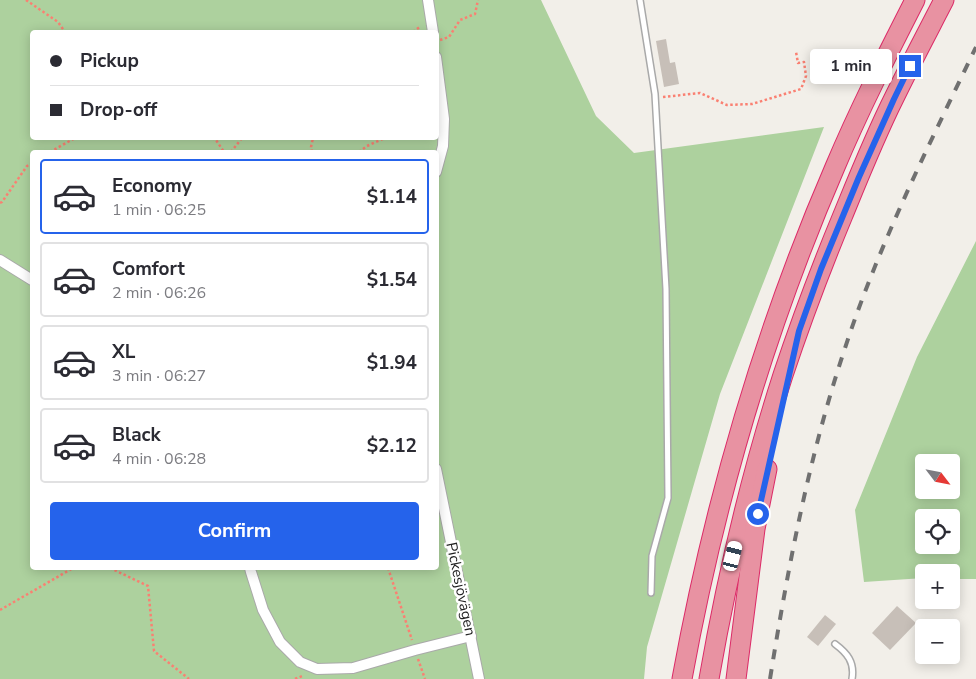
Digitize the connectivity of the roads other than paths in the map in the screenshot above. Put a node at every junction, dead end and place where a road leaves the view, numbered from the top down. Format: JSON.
{"nodes":[{"id":1,"x":428,"y":0,"type":"edge"},
{"id":2,"x":640,"y":0,"type":"edge"},
{"id":3,"x":915,"y":0,"type":"edge"},
{"id":4,"x":944,"y":0,"type":"edge"},
{"id":5,"x":433,"y":30,"type":"edge"},
{"id":6,"x":439,"y":80,"type":"edge"},
{"id":7,"x":439,"y":161,"type":"edge"},
{"id":8,"x":0,"y":260,"type":"edge"},
{"id":9,"x":30,"y":279,"type":"edge"},
{"id":10,"x":799,"y":331,"type":"junction"},
{"id":11,"x":439,"y":483,"type":"edge"},
{"id":12,"x":250,"y":570,"type":"edge"},
{"id":13,"x":651,"y":593,"type":"dead end"},
{"id":14,"x":471,"y":636,"type":"junction"},
{"id":15,"x":835,"y":644,"type":"dead end"},
{"id":16,"x":479,"y":679,"type":"edge"},
{"id":17,"x":682,"y":679,"type":"edge"},
{"id":18,"x":709,"y":679,"type":"edge"},
{"id":19,"x":736,"y":679,"type":"edge"},
{"id":20,"x":852,"y":679,"type":"edge"}],
"edges":[{"from":1,"to":5,"type":"street"},
{"from":2,"to":13,"type":"lane"},
{"from":3,"to":17,"type":"highway"},
{"from":4,"to":10,"type":"highway"},
{"from":6,"to":7,"type":"street"},
{"from":8,"to":9,"type":"street"},
{"from":10,"to":18,"type":"highway"},
{"from":10,"to":19,"type":"highway"},
{"from":11,"to":14,"type":"street","name":"Pickesjövägen"},
{"from":12,"to":14,"type":"street"},
{"from":14,"to":16,"type":"street","name":"Pickesjövägen"},
{"from":15,"to":20,"type":"lane"}]}
